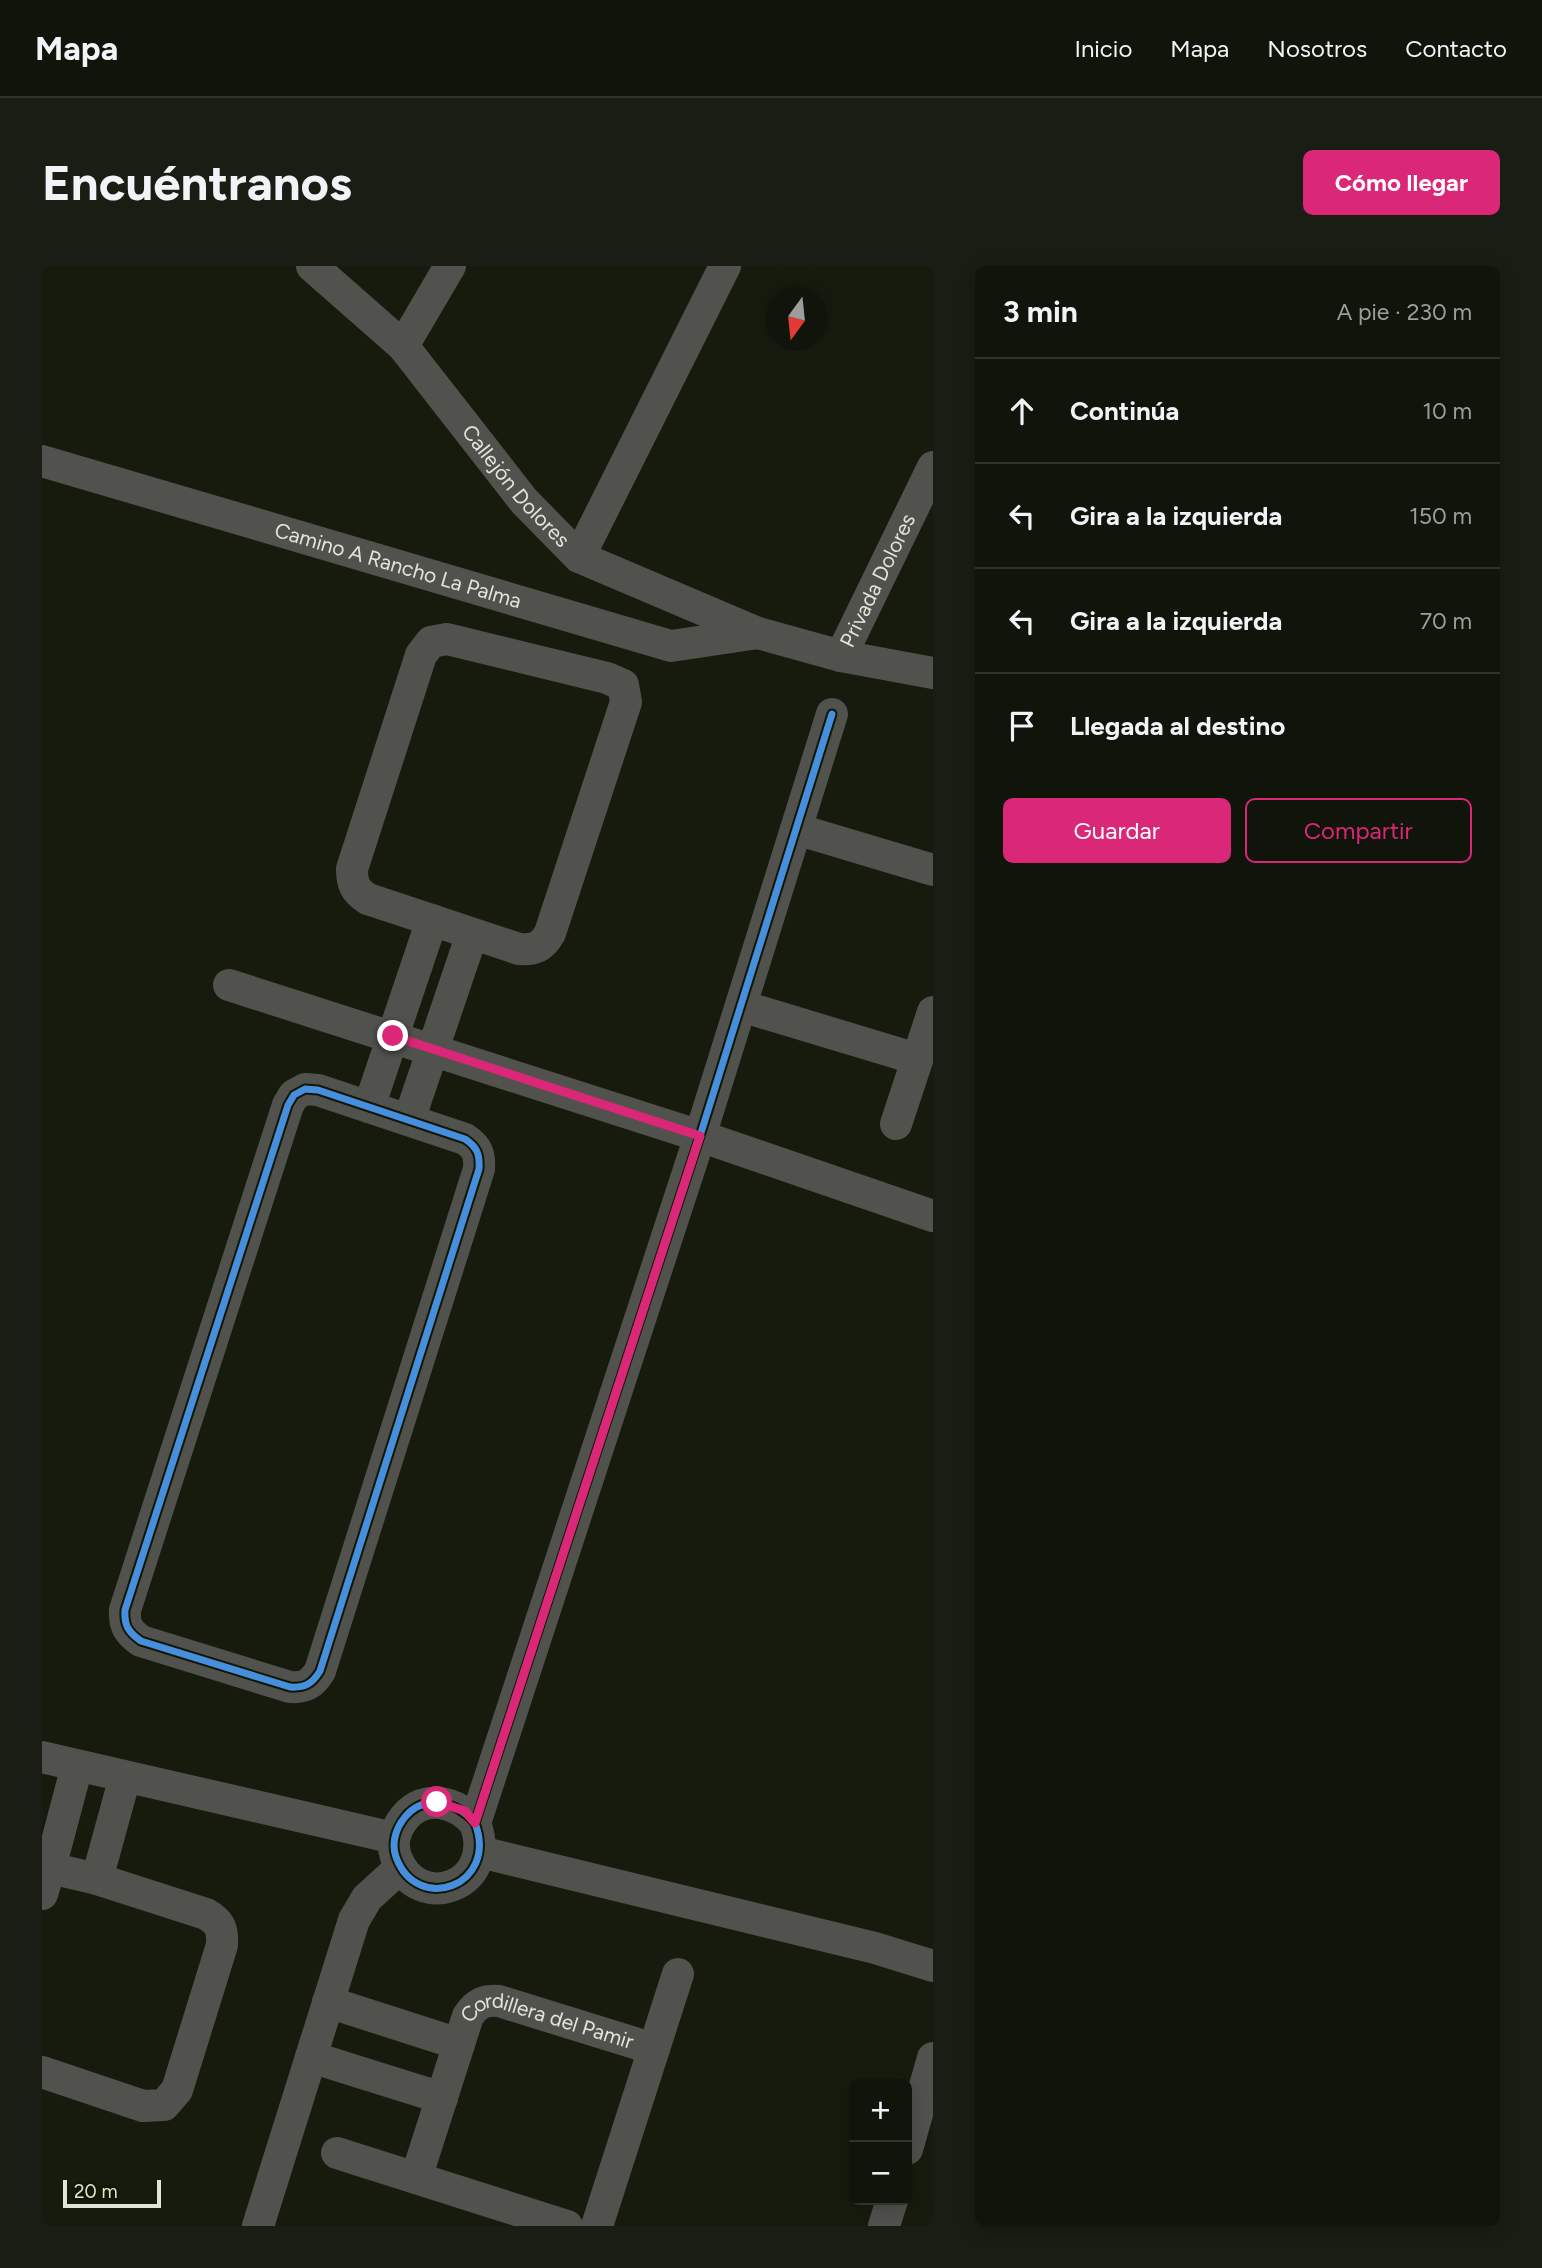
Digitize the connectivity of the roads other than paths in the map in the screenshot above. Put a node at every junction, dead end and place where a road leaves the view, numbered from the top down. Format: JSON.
{"nodes":[{"id":1,"x":312,"y":266,"type":"edge"},
{"id":2,"x":450,"y":266,"type":"edge"},
{"id":3,"x":725,"y":266,"type":"edge"},
{"id":4,"x":403,"y":346,"type":"junction"},
{"id":5,"x":42,"y":460,"type":"edge"},
{"id":6,"x":933,"y":467,"type":"edge"},
{"id":7,"x":579,"y":557,"type":"junction"},
{"id":8,"x":758,"y":633,"type":"junction"},
{"id":9,"x":841,"y":656,"type":"junction"},
{"id":10,"x":933,"y":673,"type":"edge"},
{"id":11,"x":832,"y":714,"type":"dead end"},
{"id":12,"x":796,"y":829,"type":"junction"},
{"id":13,"x":933,"y":870,"type":"edge"},
{"id":14,"x":432,"y":920,"type":"junction"},
{"id":15,"x":472,"y":934,"type":"junction"},
{"id":16,"x":229,"y":985,"type":"dead end"},
{"id":17,"x":741,"y":1006,"type":"junction"},
{"id":18,"x":933,"y":1012,"type":"edge"},
{"id":19,"x":393,"y":1036,"type":"junction"},
{"id":20,"x":433,"y":1049,"type":"junction"},
{"id":21,"x":918,"y":1059,"type":"junction"},
{"id":22,"x":369,"y":1107,"type":"junction"},
{"id":23,"x":409,"y":1120,"type":"junction"},
{"id":24,"x":896,"y":1124,"type":"dead end"},
{"id":25,"x":700,"y":1136,"type":"junction"},
{"id":26,"x":933,"y":1216,"type":"edge"},
{"id":27,"x":42,"y":1757,"type":"edge"},
{"id":28,"x":77,"y":1766,"type":"junction"},
{"id":29,"x":125,"y":1777,"type":"junction"},
{"id":30,"x":477,"y":1837,"type":"junction"},
{"id":31,"x":397,"y":1853,"type":"junction"},
{"id":32,"x":97,"y":1879,"type":"junction"},
{"id":33,"x":46,"y":1881,"type":"edge"},
{"id":34,"x":933,"y":1966,"type":"edge"},
{"id":35,"x":678,"y":1974,"type":"dead end"},
{"id":36,"x":328,"y":2002,"type":"junction"},
{"id":37,"x":459,"y":2044,"type":"junction"},
{"id":38,"x":654,"y":2049,"type":"junction"},
{"id":39,"x":311,"y":2057,"type":"junction"},
{"id":40,"x":42,"y":2072,"type":"edge"},
{"id":41,"x":930,"y":2077,"type":"edge"},
{"id":42,"x":442,"y":2098,"type":"junction"},
{"id":43,"x":909,"y":2142,"type":"edge"},
{"id":44,"x":337,"y":2153,"type":"dead end"},
{"id":45,"x":416,"y":2178,"type":"junction"},
{"id":46,"x":890,"y":2205,"type":"edge"},
{"id":47,"x":258,"y":2226,"type":"edge"},
{"id":48,"x":567,"y":2226,"type":"edge"},
{"id":49,"x":597,"y":2226,"type":"edge"},
{"id":50,"x":884,"y":2226,"type":"edge"}],
"edges":[{"from":1,"to":4,"type":"street","name":"Callejón Dolores"},
{"from":2,"to":4,"type":"street"},
{"from":3,"to":7,"type":"street"},
{"from":4,"to":7,"type":"street","name":"Callejón Dolores"},
{"from":5,"to":8,"type":"street","name":"Camino A Rancho La Palma"},
{"from":6,"to":9,"type":"street","name":"Privada Dolores"},
{"from":7,"to":8,"type":"street","name":"Callejón Dolores"},
{"from":8,"to":9,"type":"street","name":"Callejón Dolores"},
{"from":9,"to":10,"type":"street","name":"Callejón Dolores"},
{"from":11,"to":12,"type":"street"},
{"from":12,"to":13,"type":"street"},
{"from":12,"to":17,"type":"street"},
{"from":14,"to":15,"type":"street"},
{"from":14,"to":15,"type":"street"},
{"from":14,"to":19,"type":"street"},
{"from":15,"to":20,"type":"street"},
{"from":16,"to":19,"type":"street"},
{"from":17,"to":21,"type":"street"},
{"from":17,"to":25,"type":"street"},
{"from":18,"to":21,"type":"street"},
{"from":19,"to":20,"type":"street"},
{"from":19,"to":22,"type":"street"},
{"from":20,"to":23,"type":"street"},
{"from":20,"to":25,"type":"street"},
{"from":21,"to":24,"type":"street"},
{"from":22,"to":23,"type":"street"},
{"from":22,"to":23,"type":"street"},
{"from":25,"to":26,"type":"street"},
{"from":25,"to":30,"type":"street"},
{"from":27,"to":28,"type":"street"},
{"from":28,"to":29,"type":"street"},
{"from":28,"to":33,"type":"street"},
{"from":29,"to":31,"type":"street"},
{"from":29,"to":32,"type":"street"},
{"from":30,"to":31,"type":"street"},
{"from":30,"to":31,"type":"street"},
{"from":30,"to":34,"type":"street"},
{"from":31,"to":36,"type":"street"},
{"from":32,"to":33,"type":"street"},
{"from":32,"to":40,"type":"street"},
{"from":35,"to":38,"type":"street","name":"Cordillera del Pamir"},
{"from":36,"to":37,"type":"street","name":"Cordillera del Pamir"},
{"from":36,"to":39,"type":"street"},
{"from":37,"to":38,"type":"street","name":"Cordillera del Pamir"},
{"from":37,"to":42,"type":"street","name":"Cordillera del Pamir"},
{"from":38,"to":49,"type":"street","name":"Cordillera del Pamir"},
{"from":39,"to":42,"type":"street"},
{"from":39,"to":47,"type":"street"},
{"from":41,"to":43,"type":"street"},
{"from":42,"to":45,"type":"street","name":"Cordillera del Pamir"},
{"from":44,"to":45,"type":"street"},
{"from":45,"to":48,"type":"street"},
{"from":46,"to":50,"type":"street"}]}
